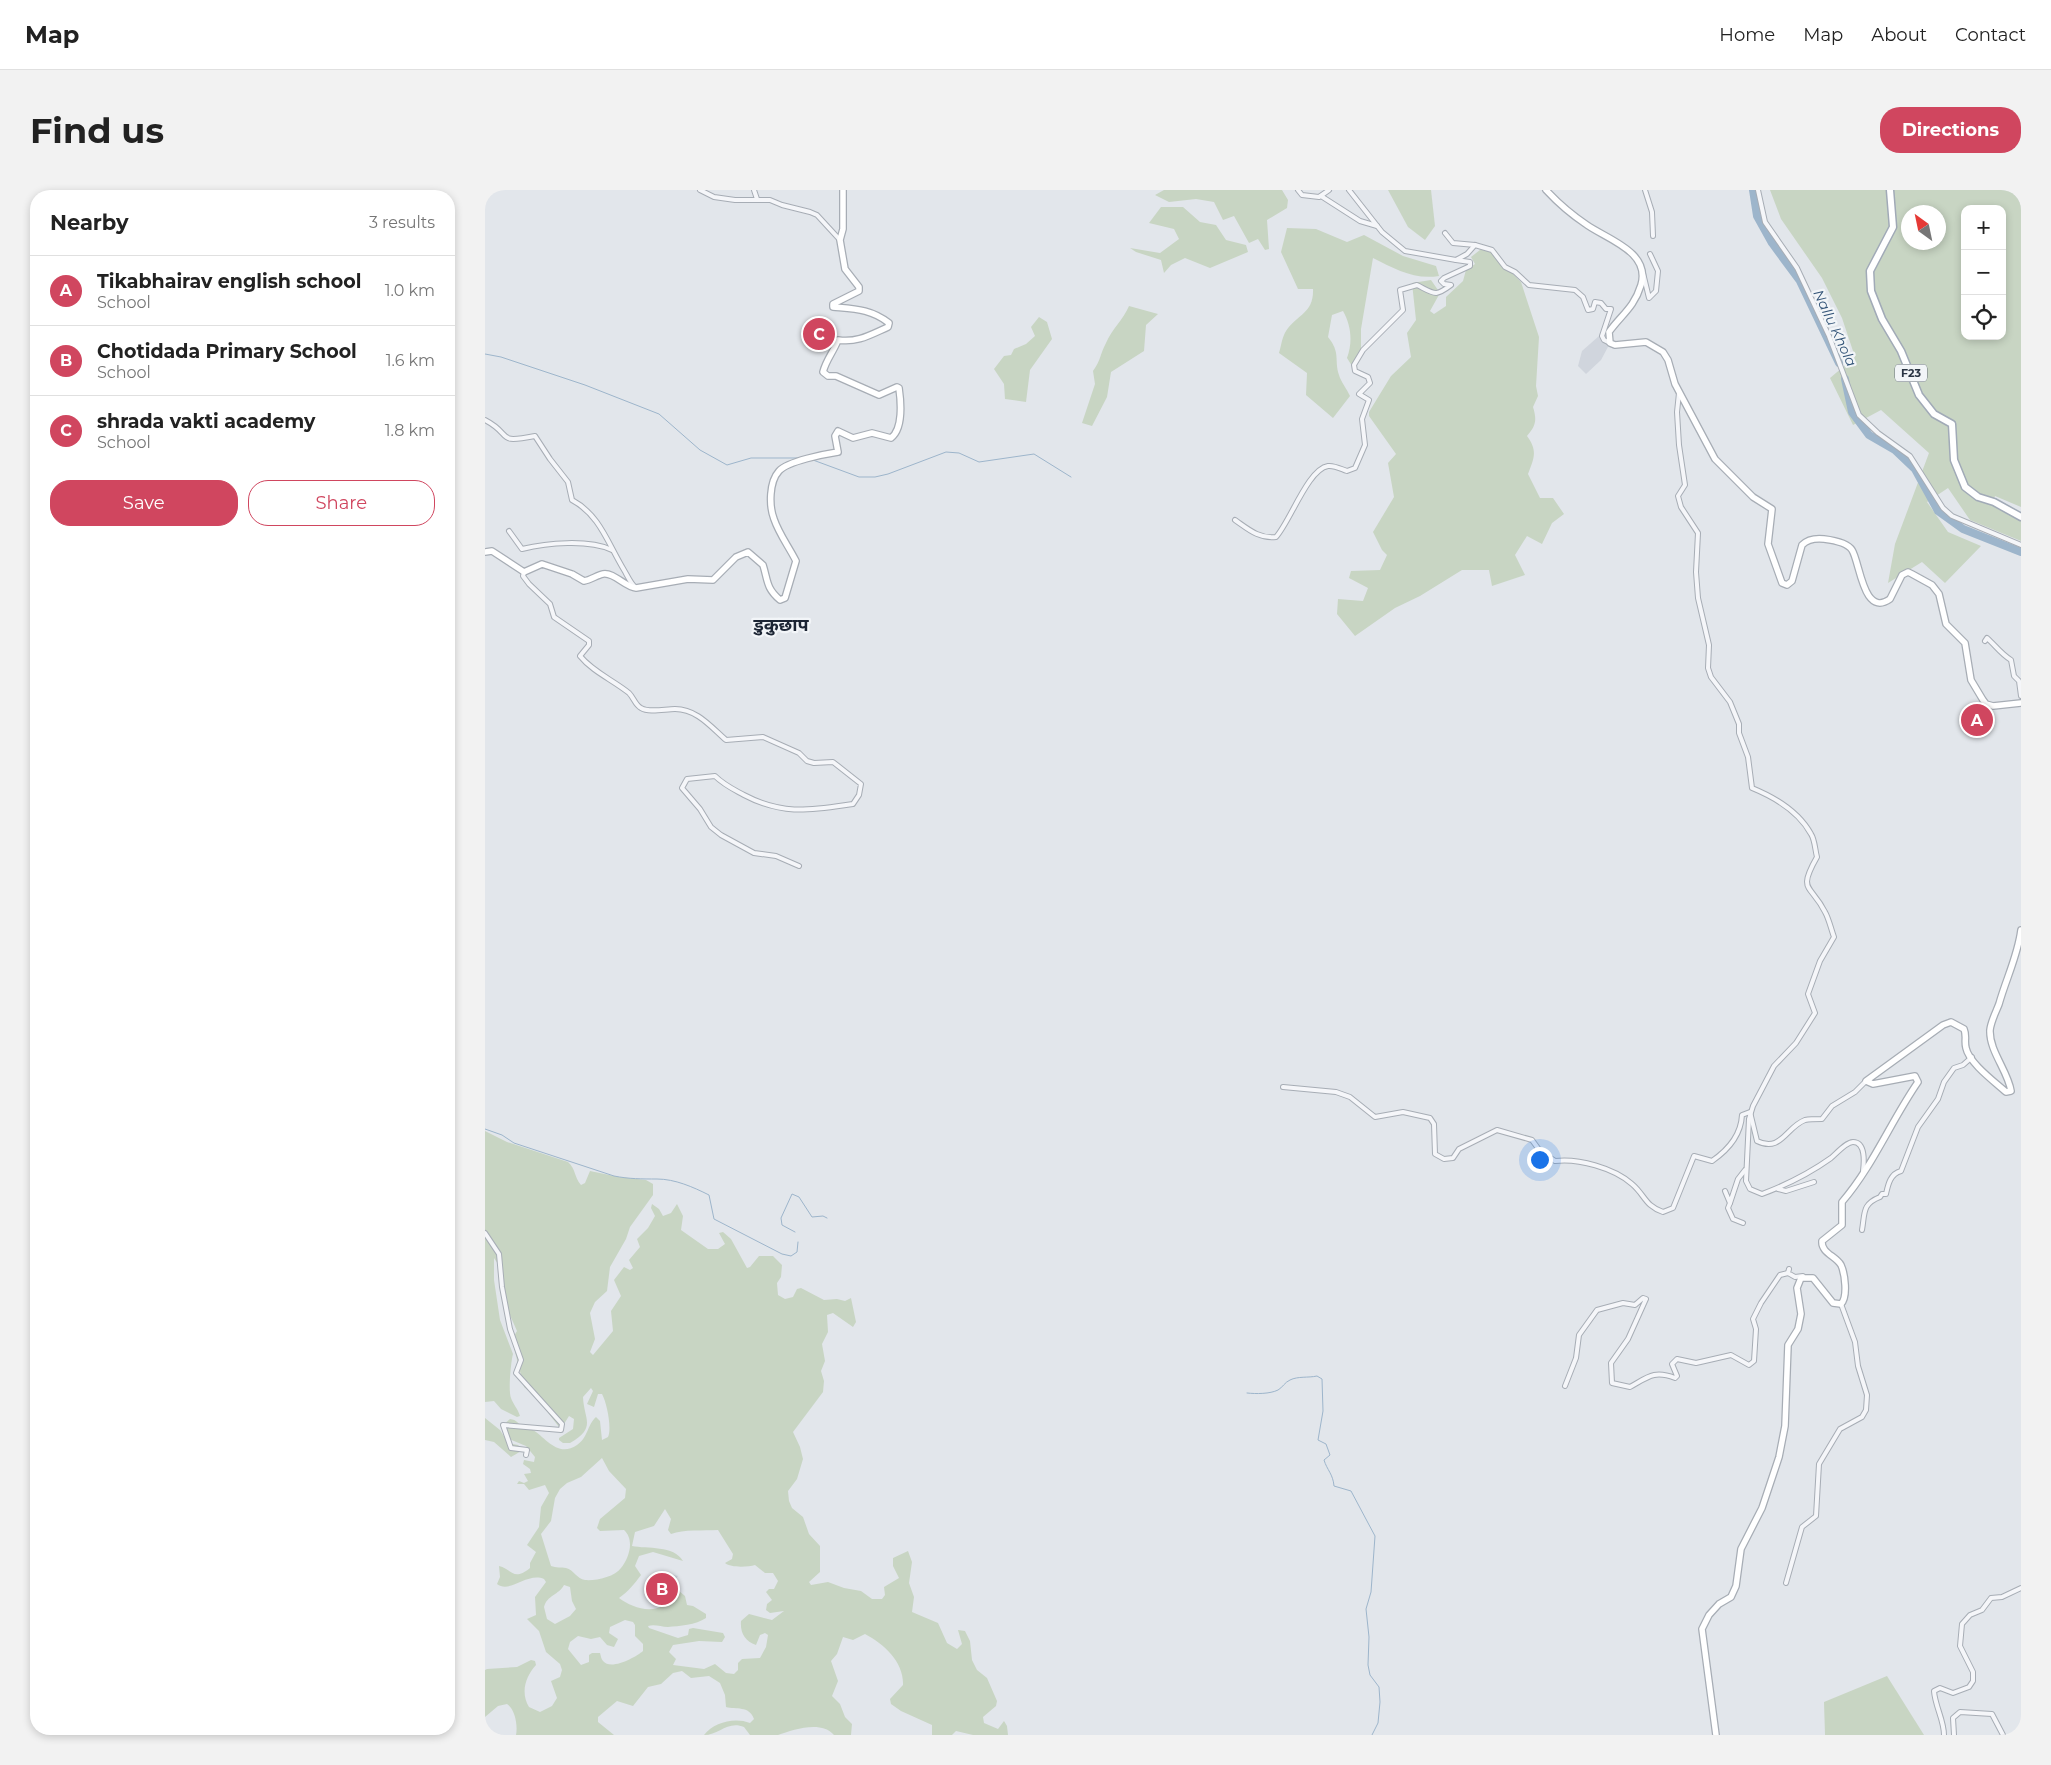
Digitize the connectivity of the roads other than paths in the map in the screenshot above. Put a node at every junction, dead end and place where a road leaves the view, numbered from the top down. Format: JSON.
{"nodes":[{"id":1,"x":700,"y":190,"type":"edge"},
{"id":2,"x":754,"y":190,"type":"edge"},
{"id":3,"x":843,"y":190,"type":"edge"},
{"id":4,"x":1298,"y":190,"type":"edge"},
{"id":5,"x":1329,"y":190,"type":"edge"},
{"id":6,"x":1349,"y":190,"type":"edge"},
{"id":7,"x":1546,"y":190,"type":"edge"},
{"id":8,"x":1645,"y":190,"type":"edge"},
{"id":9,"x":1758,"y":190,"type":"edge"},
{"id":10,"x":1890,"y":190,"type":"edge"},
{"id":11,"x":1321,"y":196,"type":"junction"},
{"id":12,"x":757,"y":199,"type":"junction"},
{"id":13,"x":1377,"y":226,"type":"junction"},
{"id":14,"x":1445,"y":233,"type":"dead end"},
{"id":15,"x":1653,"y":236,"type":"dead end"},
{"id":16,"x":840,"y":240,"type":"junction"},
{"id":17,"x":1475,"y":245,"type":"junction"},
{"id":18,"x":1650,"y":254,"type":"dead end"},
{"id":19,"x":1456,"y":260,"type":"junction"},
{"id":20,"x":1641,"y":269,"type":"junction"},
{"id":21,"x":1610,"y":343,"type":"junction"},
{"id":22,"x":1679,"y":393,"type":"junction"},
{"id":23,"x":485,"y":420,"type":"edge"},
{"id":24,"x":2021,"y":517,"type":"edge"},
{"id":25,"x":1235,"y":520,"type":"dead end"},
{"id":26,"x":509,"y":531,"type":"dead end"},
{"id":27,"x":2021,"y":545,"type":"edge"},
{"id":28,"x":612,"y":550,"type":"junction"},
{"id":29,"x":485,"y":552,"type":"edge"},
{"id":30,"x":524,"y":572,"type":"junction"},
{"id":31,"x":639,"y":588,"type":"junction"},
{"id":32,"x":1985,"y":641,"type":"dead end"},
{"id":33,"x":2021,"y":696,"type":"edge"},
{"id":34,"x":2021,"y":703,"type":"edge"},
{"id":35,"x":799,"y":866,"type":"dead end"},
{"id":36,"x":2021,"y":930,"type":"edge"},
{"id":37,"x":1972,"y":1058,"type":"junction"},
{"id":38,"x":1866,"y":1081,"type":"junction"},
{"id":39,"x":1283,"y":1087,"type":"dead end"},
{"id":40,"x":1751,"y":1112,"type":"junction"},
{"id":41,"x":1745,"y":1170,"type":"junction"},
{"id":42,"x":1863,"y":1171,"type":"junction"},
{"id":43,"x":1814,"y":1182,"type":"dead end"},
{"id":44,"x":1778,"y":1189,"type":"junction"},
{"id":45,"x":1725,"y":1191,"type":"dead end"},
{"id":46,"x":1730,"y":1203,"type":"junction"},
{"id":47,"x":1743,"y":1223,"type":"dead end"},
{"id":48,"x":1862,"y":1230,"type":"dead end"},
{"id":49,"x":485,"y":1233,"type":"edge"},
{"id":50,"x":1813,"y":1278,"type":"junction"},
{"id":51,"x":1841,"y":1304,"type":"junction"},
{"id":52,"x":1565,"y":1386,"type":"dead end"},
{"id":53,"x":526,"y":1455,"type":"dead end"},
{"id":54,"x":1786,"y":1583,"type":"dead end"},
{"id":55,"x":2021,"y":1590,"type":"edge"},
{"id":56,"x":1716,"y":1735,"type":"edge"},
{"id":57,"x":1943,"y":1735,"type":"edge"},
{"id":58,"x":1954,"y":1735,"type":"edge"},
{"id":59,"x":2003,"y":1735,"type":"edge"}],
"edges":[{"from":1,"to":12,"type":"street"},
{"from":2,"to":12,"type":"street"},
{"from":3,"to":16,"type":"street"},
{"from":4,"to":11,"type":"street"},
{"from":5,"to":11,"type":"street"},
{"from":6,"to":13,"type":"street"},
{"from":7,"to":20,"type":"street"},
{"from":8,"to":15,"type":"street"},
{"from":9,"to":27,"type":"street"},
{"from":10,"to":24,"type":"main road","number":"F23"},
{"from":11,"to":13,"type":"street"},
{"from":12,"to":16,"type":"street"},
{"from":13,"to":19,"type":"street"},
{"from":14,"to":17,"type":"street"},
{"from":16,"to":31,"type":"street"},
{"from":17,"to":19,"type":"street"},
{"from":17,"to":21,"type":"street"},
{"from":18,"to":20,"type":"street"},
{"from":19,"to":25,"type":"street"},
{"from":20,"to":21,"type":"street"},
{"from":21,"to":22,"type":"street"},
{"from":22,"to":34,"type":"street"},
{"from":22,"to":40,"type":"street"},
{"from":23,"to":28,"type":"street"},
{"from":26,"to":28,"type":"street"},
{"from":28,"to":31,"type":"street"},
{"from":29,"to":30,"type":"street"},
{"from":30,"to":31,"type":"street"},
{"from":30,"to":35,"type":"street"},
{"from":32,"to":33,"type":"street"},
{"from":36,"to":37,"type":"street"},
{"from":37,"to":38,"type":"street"},
{"from":37,"to":48,"type":"street"},
{"from":38,"to":40,"type":"street"},
{"from":38,"to":42,"type":"street"},
{"from":39,"to":40,"type":"street"},
{"from":40,"to":41,"type":"street"},
{"from":41,"to":44,"type":"street"},
{"from":41,"to":46,"type":"street"},
{"from":42,"to":44,"type":"street"},
{"from":42,"to":51,"type":"street"},
{"from":43,"to":44,"type":"street"},
{"from":45,"to":46,"type":"street"},
{"from":46,"to":47,"type":"street"},
{"from":49,"to":53,"type":"street"},
{"from":50,"to":51,"type":"street"},
{"from":50,"to":52,"type":"street"},
{"from":50,"to":56,"type":"street"},
{"from":51,"to":54,"type":"street"},
{"from":55,"to":57,"type":"street"},
{"from":58,"to":59,"type":"street"}]}
